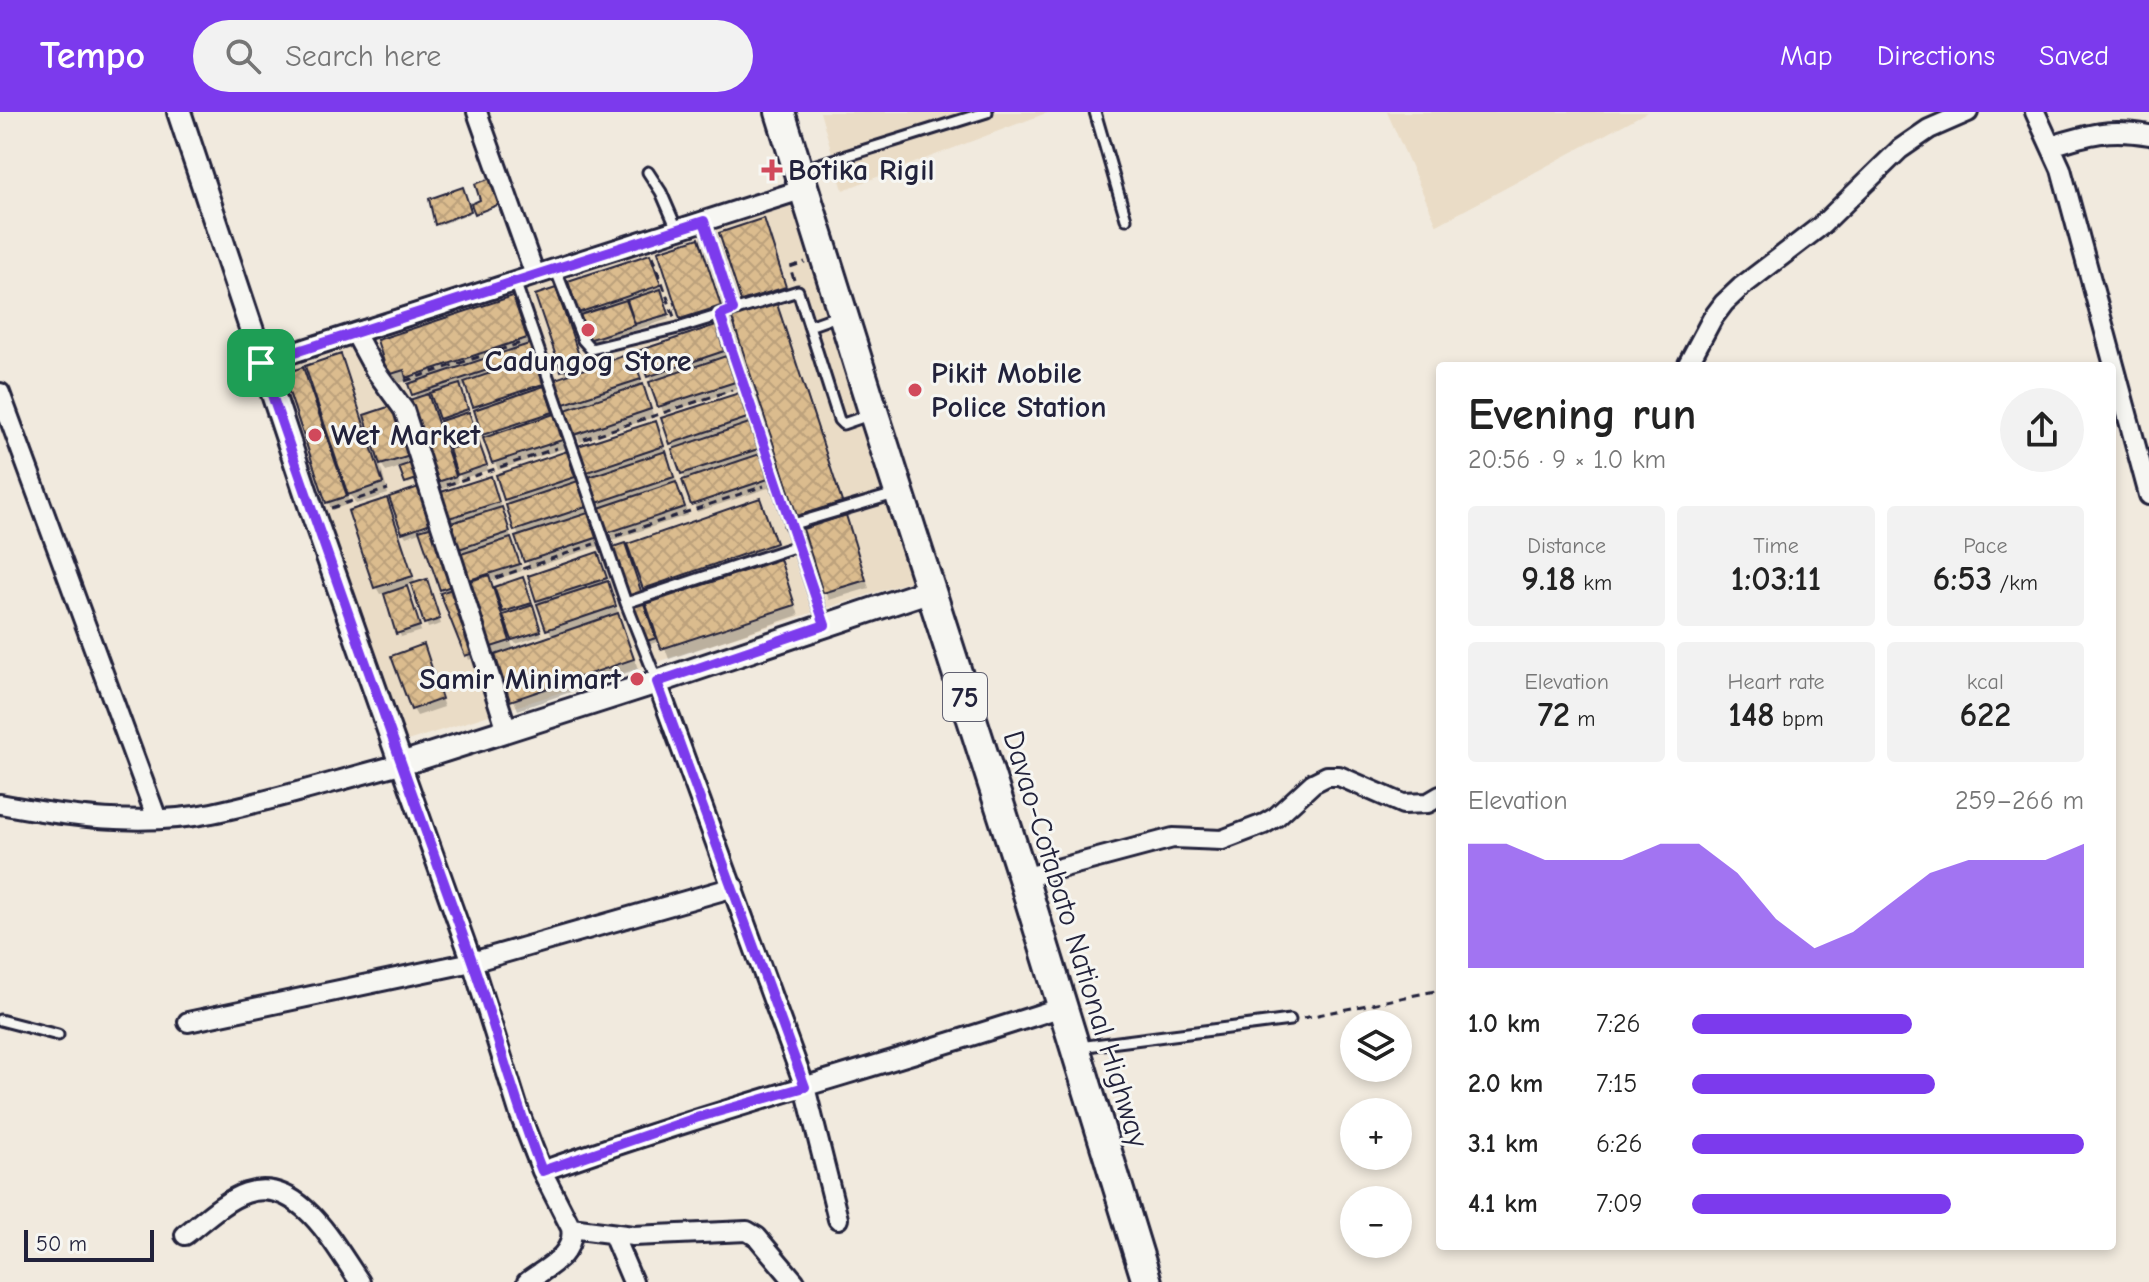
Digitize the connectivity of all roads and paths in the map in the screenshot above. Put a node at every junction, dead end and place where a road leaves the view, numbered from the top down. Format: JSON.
{"nodes":[{"id":1,"x":179,"y":112,"type":"edge"},
{"id":2,"x":477,"y":112,"type":"edge"},
{"id":3,"x":780,"y":112,"type":"edge"},
{"id":4,"x":987,"y":112,"type":"edge"},
{"id":5,"x":1095,"y":112,"type":"edge"},
{"id":6,"x":1968,"y":112,"type":"edge"},
{"id":7,"x":2035,"y":112,"type":"edge"},
{"id":8,"x":2149,"y":135,"type":"edge"},
{"id":9,"x":2051,"y":146,"type":"junction"},
{"id":10,"x":648,"y":172,"type":"dead end"},
{"id":11,"x":801,"y":180,"type":"junction"},
{"id":12,"x":1126,"y":219,"type":"dead end"},
{"id":13,"x":704,"y":221,"type":"junction"},
{"id":14,"x":677,"y":229,"type":"junction"},
{"id":15,"x":647,"y":239,"type":"junction"},
{"id":16,"x":555,"y":268,"type":"junction"},
{"id":17,"x":535,"y":275,"type":"junction"},
{"id":18,"x":515,"y":281,"type":"junction"},
{"id":19,"x":733,"y":310,"type":"junction"},
{"id":20,"x":843,"y":314,"type":"junction"},
{"id":21,"x":720,"y":315,"type":"junction"},
{"id":22,"x":809,"y":326,"type":"junction"},
{"id":23,"x":678,"y":328,"type":"junction"},
{"id":24,"x":355,"y":333,"type":"junction"},
{"id":25,"x":535,"y":339,"type":"junction"},
{"id":26,"x":1689,"y":362,"type":"edge"},
{"id":27,"x":2114,"y":362,"type":"edge"},
{"id":28,"x":261,"y":363,"type":"junction"},
{"id":29,"x":2116,"y":370,"type":"edge"},
{"id":30,"x":744,"y":385,"type":"junction"},
{"id":31,"x":388,"y":386,"type":"junction"},
{"id":32,"x":0,"y":393,"type":"edge"},
{"id":33,"x":874,"y":414,"type":"junction"},
{"id":34,"x":571,"y":443,"type":"junction"},
{"id":35,"x":776,"y":482,"type":"junction"},
{"id":36,"x":388,"y":489,"type":"dead end"},
{"id":37,"x":428,"y":491,"type":"junction"},
{"id":38,"x":899,"y":493,"type":"junction"},
{"id":39,"x":2149,"y":495,"type":"edge"},
{"id":40,"x":313,"y":514,"type":"junction"},
{"id":41,"x":790,"y":525,"type":"junction"},
{"id":42,"x":604,"y":540,"type":"junction"},
{"id":43,"x":797,"y":546,"type":"junction"},
{"id":44,"x":496,"y":578,"type":"dead end"},
{"id":45,"x":931,"y":590,"type":"junction"},
{"id":46,"x":626,"y":603,"type":"junction"},
{"id":47,"x":825,"y":625,"type":"junction"},
{"id":48,"x":657,"y":682,"type":"junction"},
{"id":49,"x":507,"y":730,"type":"junction"},
{"id":50,"x":401,"y":764,"type":"junction"},
{"id":51,"x":1436,"y":798,"type":"edge"},
{"id":52,"x":0,"y":804,"type":"edge"},
{"id":53,"x":157,"y":819,"type":"junction"},
{"id":54,"x":1023,"y":878,"type":"junction"},
{"id":55,"x":734,"y":887,"type":"junction"},
{"id":56,"x":472,"y":962,"type":"junction"},
{"id":57,"x":1436,"y":991,"type":"edge"},
{"id":58,"x":1062,"y":1007,"type":"junction"},
{"id":59,"x":0,"y":1020,"type":"edge"},
{"id":60,"x":1290,"y":1020,"type":"joint"},
{"id":61,"x":188,"y":1022,"type":"dead end"},
{"id":62,"x":58,"y":1035,"type":"dead end"},
{"id":63,"x":1074,"y":1048,"type":"junction"},
{"id":64,"x":805,"y":1087,"type":"junction"},
{"id":65,"x":542,"y":1171,"type":"junction"},
{"id":66,"x":838,"y":1219,"type":"dead end"},
{"id":67,"x":571,"y":1228,"type":"junction"},
{"id":68,"x":185,"y":1235,"type":"dead end"},
{"id":69,"x":613,"y":1235,"type":"junction"},
{"id":70,"x":360,"y":1282,"type":"edge"},
{"id":71,"x":527,"y":1282,"type":"edge"},
{"id":72,"x":633,"y":1282,"type":"edge"},
{"id":73,"x":795,"y":1282,"type":"edge"},
{"id":74,"x":1147,"y":1282,"type":"edge"}],
"edges":[{"from":1,"to":28,"type":"street"},
{"from":2,"to":17,"type":"street"},
{"from":3,"to":11,"type":"highway","name":"Davao-Cotabato National Highway","number":"75"},
{"from":4,"to":11,"type":"lane"},
{"from":5,"to":12,"type":"lane"},
{"from":6,"to":26,"type":"street"},
{"from":7,"to":9,"type":"street"},
{"from":8,"to":9,"type":"street"},
{"from":9,"to":27,"type":"street"},
{"from":10,"to":14,"type":"lane"},
{"from":11,"to":13,"type":"street"},
{"from":11,"to":20,"type":"highway","name":"Davao-Cotabato National Highway","number":"75"},
{"from":13,"to":14,"type":"street"},
{"from":13,"to":19,"type":"lane"},
{"from":14,"to":15,"type":"street"},
{"from":15,"to":16,"type":"street"},
{"from":15,"to":23,"type":"path"},
{"from":16,"to":17,"type":"street"},
{"from":16,"to":23,"type":"lane"},
{"from":17,"to":18,"type":"street"},
{"from":18,"to":24,"type":"street"},
{"from":18,"to":25,"type":"lane"},
{"from":19,"to":21,"type":"lane"},
{"from":19,"to":22,"type":"lane"},
{"from":20,"to":22,"type":"lane"},
{"from":20,"to":33,"type":"highway","name":"Davao-Cotabato National Highway","number":"75"},
{"from":21,"to":23,"type":"lane"},
{"from":21,"to":30,"type":"lane"},
{"from":22,"to":33,"type":"lane"},
{"from":24,"to":28,"type":"street"},
{"from":24,"to":31,"type":"street"},
{"from":25,"to":31,"type":"path"},
{"from":25,"to":34,"type":"lane"},
{"from":28,"to":40,"type":"street"},
{"from":29,"to":39,"type":"street"},
{"from":30,"to":34,"type":"path"},
{"from":30,"to":35,"type":"lane"},
{"from":31,"to":37,"type":"street"},
{"from":32,"to":53,"type":"street"},
{"from":33,"to":38,"type":"highway","name":"Davao-Cotabato National Highway","number":"75"},
{"from":34,"to":37,"type":"path"},
{"from":34,"to":42,"type":"lane"},
{"from":35,"to":41,"type":"lane"},
{"from":35,"to":42,"type":"path"},
{"from":36,"to":40,"type":"path"},
{"from":37,"to":49,"type":"street"},
{"from":38,"to":41,"type":"lane"},
{"from":38,"to":45,"type":"highway","name":"Davao-Cotabato National Highway","number":"75"},
{"from":40,"to":50,"type":"street"},
{"from":41,"to":43,"type":"lane"},
{"from":42,"to":44,"type":"path"},
{"from":42,"to":46,"type":"lane"},
{"from":43,"to":46,"type":"lane"},
{"from":43,"to":47,"type":"lane"},
{"from":45,"to":47,"type":"street"},
{"from":45,"to":54,"type":"highway","name":"Davao-Cotabato National Highway","number":"75"},
{"from":46,"to":48,"type":"lane"},
{"from":47,"to":48,"type":"street"},
{"from":48,"to":49,"type":"street"},
{"from":48,"to":55,"type":"street"},
{"from":49,"to":50,"type":"street"},
{"from":50,"to":53,"type":"street"},
{"from":50,"to":56,"type":"street"},
{"from":51,"to":54,"type":"street"},
{"from":52,"to":53,"type":"street"},
{"from":54,"to":58,"type":"highway","name":"Davao-Cotabato National Highway","number":"75"},
{"from":55,"to":56,"type":"street"},
{"from":55,"to":64,"type":"street"},
{"from":56,"to":61,"type":"street"},
{"from":56,"to":65,"type":"street"},
{"from":57,"to":60,"type":"path"},
{"from":58,"to":63,"type":"highway","name":"Davao-Cotabato National Highway","number":"75"},
{"from":58,"to":64,"type":"street"},
{"from":59,"to":62,"type":"lane"},
{"from":60,"to":63,"type":"lane"},
{"from":63,"to":74,"type":"highway","name":"Davao-Cotabato National Highway","number":"75"},
{"from":64,"to":65,"type":"street"},
{"from":64,"to":66,"type":"street"},
{"from":65,"to":67,"type":"street"},
{"from":67,"to":69,"type":"street"},
{"from":67,"to":71,"type":"street"},
{"from":68,"to":70,"type":"street"},
{"from":69,"to":72,"type":"street"},
{"from":69,"to":73,"type":"street"}]}
